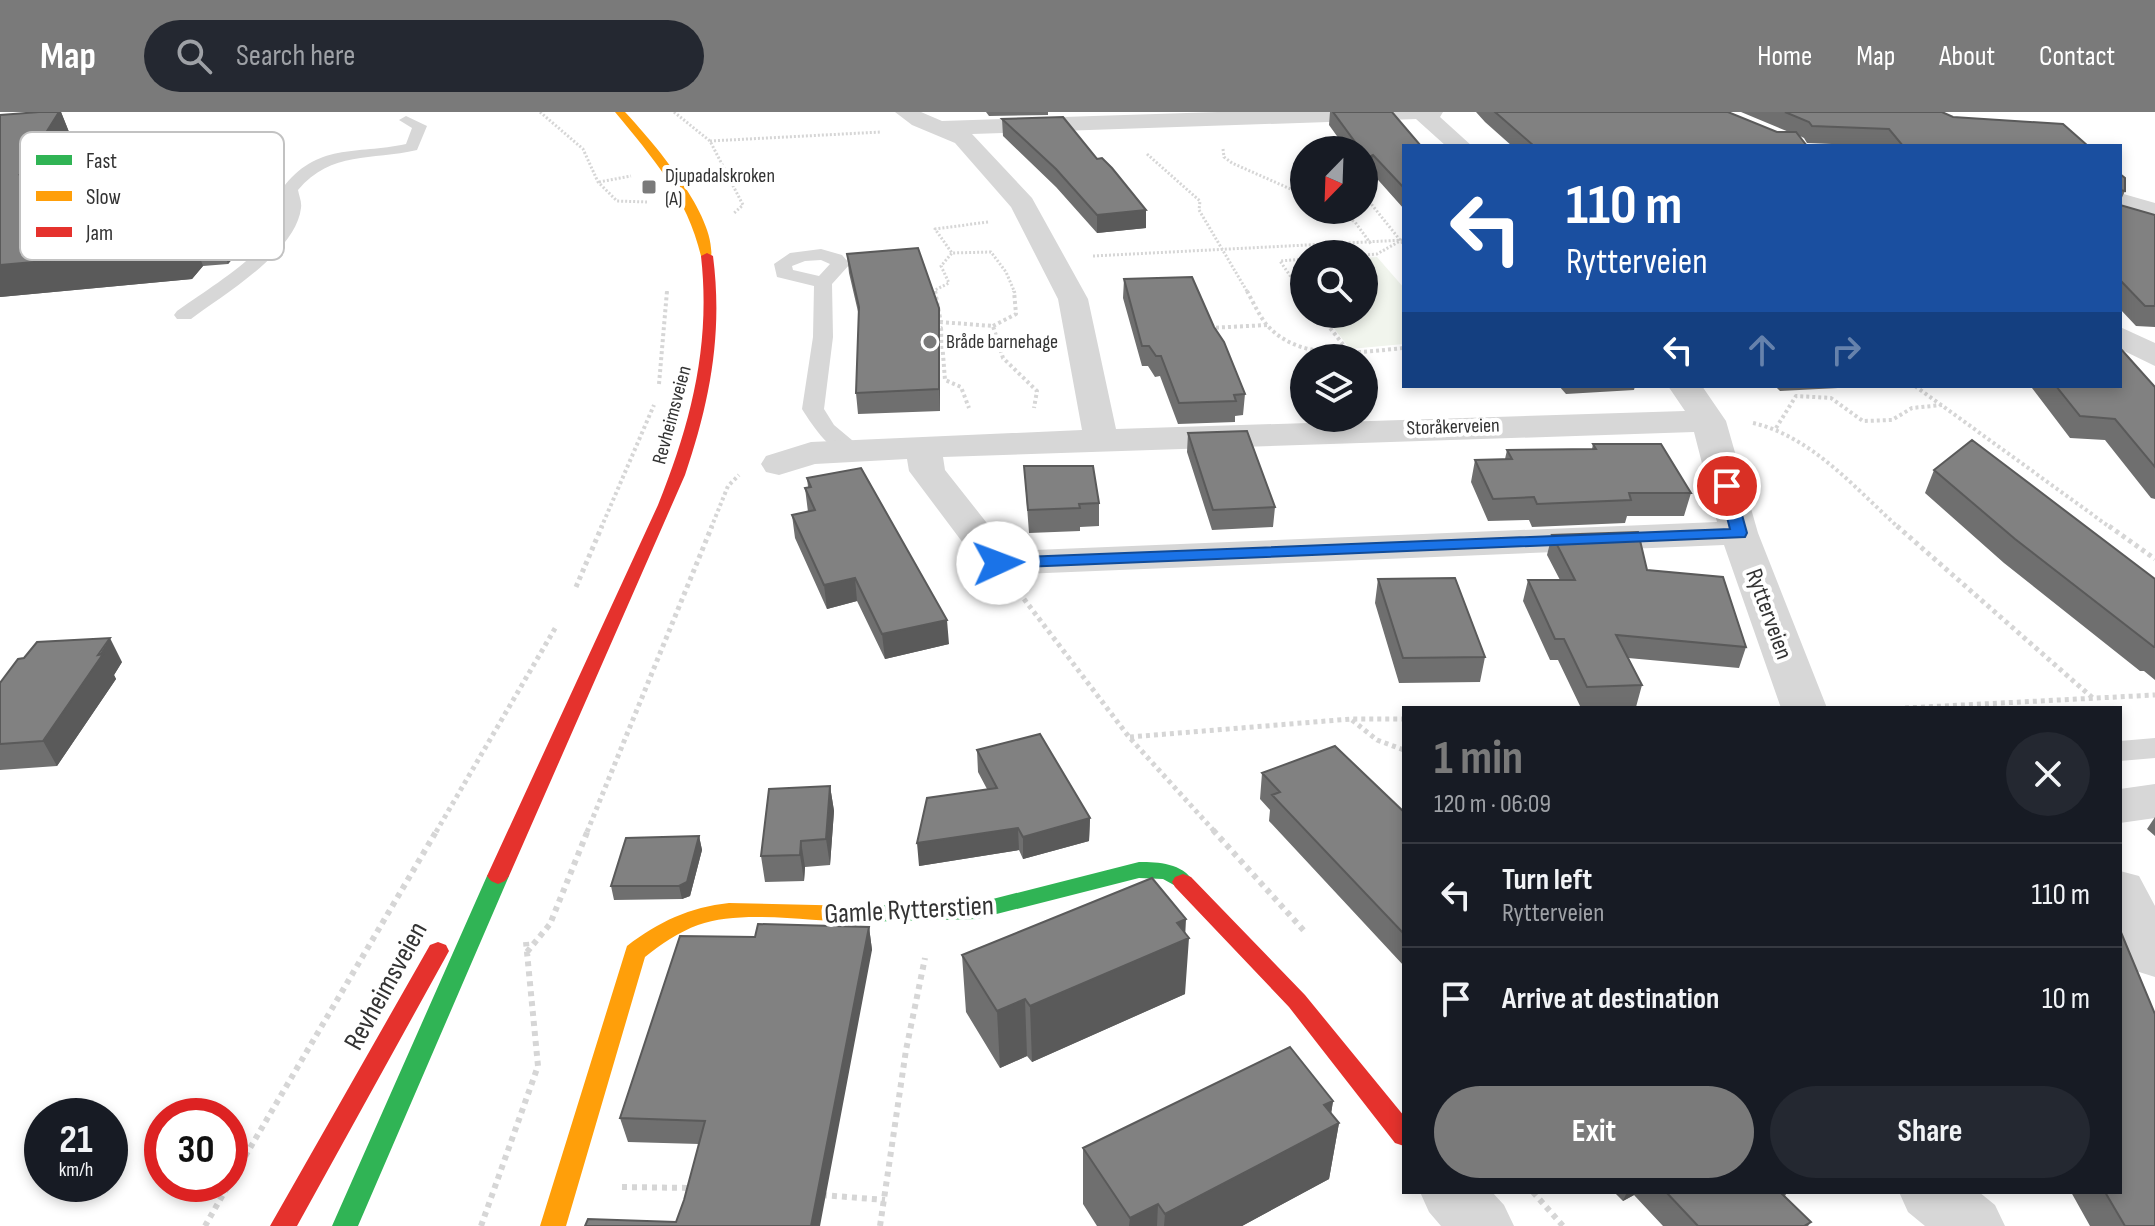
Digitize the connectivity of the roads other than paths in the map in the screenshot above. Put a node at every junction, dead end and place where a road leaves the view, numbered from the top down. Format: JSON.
{"nodes":[{"id":1,"x":620,"y":112,"type":"edge"},
{"id":2,"x":906,"y":112,"type":"edge"},
{"id":3,"x":1422,"y":112,"type":"edge"},
{"id":4,"x":1432,"y":112,"type":"edge"},
{"id":5,"x":406,"y":120,"type":"dead end"},
{"id":6,"x":939,"y":128,"type":"junction"},
{"id":7,"x":1458,"y":144,"type":"edge"},
{"id":8,"x":2122,"y":202,"type":"edge"},
{"id":9,"x":2155,"y":211,"type":"edge"},
{"id":10,"x":284,"y":230,"type":"edge"},
{"id":11,"x":257,"y":260,"type":"edge"},
{"id":12,"x":823,"y":283,"type":"dead end"},
{"id":13,"x":184,"y":315,"type":"dead end"},
{"id":14,"x":2122,"y":337,"type":"edge"},
{"id":15,"x":2155,"y":356,"type":"edge"},
{"id":16,"x":1698,"y":405,"type":"edge"},
{"id":17,"x":1101,"y":439,"type":"junction"},
{"id":18,"x":923,"y":447,"type":"junction"},
{"id":19,"x":854,"y":451,"type":"junction"},
{"id":20,"x":763,"y":465,"type":"road end"},
{"id":21,"x":1739,"y":533,"type":"junction"},
{"id":22,"x":1803,"y":706,"type":"edge"},
{"id":23,"x":561,"y":733,"type":"junction"},
{"id":24,"x":2155,"y":748,"type":"edge"},
{"id":25,"x":2122,"y":751,"type":"edge"},
{"id":26,"x":2155,"y":801,"type":"edge"},
{"id":27,"x":2122,"y":806,"type":"edge"},
{"id":28,"x":2122,"y":894,"type":"edge"},
{"id":29,"x":469,"y":897,"type":"dead end"},
{"id":30,"x":445,"y":938,"type":"dead end"},
{"id":31,"x":2155,"y":956,"type":"edge"},
{"id":32,"x":1402,"y":1132,"type":"edge"},
{"id":33,"x":1454,"y":1194,"type":"edge"},
{"id":34,"x":1933,"y":1194,"type":"edge"},
{"id":35,"x":1964,"y":1194,"type":"edge"},
{"id":36,"x":283,"y":1226,"type":"edge"},
{"id":37,"x":345,"y":1226,"type":"edge"},
{"id":38,"x":553,"y":1226,"type":"edge"},
{"id":39,"x":1481,"y":1226,"type":"edge"},
{"id":40,"x":1972,"y":1226,"type":"edge"}],
"edges":[{"from":1,"to":23,"type":"main road","name":"Revheimsveien"},
{"from":2,"to":6,"type":"street"},
{"from":3,"to":4,"type":"street"},
{"from":3,"to":6,"type":"street"},
{"from":3,"to":7,"type":"street"},
{"from":5,"to":10,"type":"lane"},
{"from":6,"to":17,"type":"street"},
{"from":8,"to":9,"type":"street"},
{"from":11,"to":13,"type":"lane"},
{"from":12,"to":19,"type":"lane"},
{"from":14,"to":15,"type":"street"},
{"from":16,"to":17,"type":"street","name":"Storåkerveien"},
{"from":16,"to":21,"type":"street","name":"Rytterveien"},
{"from":17,"to":18,"type":"street","name":"Storåkerveien"},
{"from":18,"to":19,"type":"street","name":"Storåkerveien"},
{"from":18,"to":21,"type":"street"},
{"from":19,"to":20,"type":"street","name":"Storåkerveien"},
{"from":21,"to":22,"type":"street","name":"Rytterveien"},
{"from":23,"to":29,"type":"main road","name":"Revheimsveien"},
{"from":23,"to":37,"type":"main road","name":"Revheimsveien"},
{"from":24,"to":25,"type":"lane"},
{"from":26,"to":27,"type":"street"},
{"from":28,"to":31,"type":"street"},
{"from":30,"to":36,"type":"main road","name":"Revheimsveien"},
{"from":32,"to":38,"type":"main road","name":"Gamle Rytterstien"},
{"from":33,"to":39,"type":"street"},
{"from":34,"to":40,"type":"street"},
{"from":35,"to":40,"type":"street"}]}
